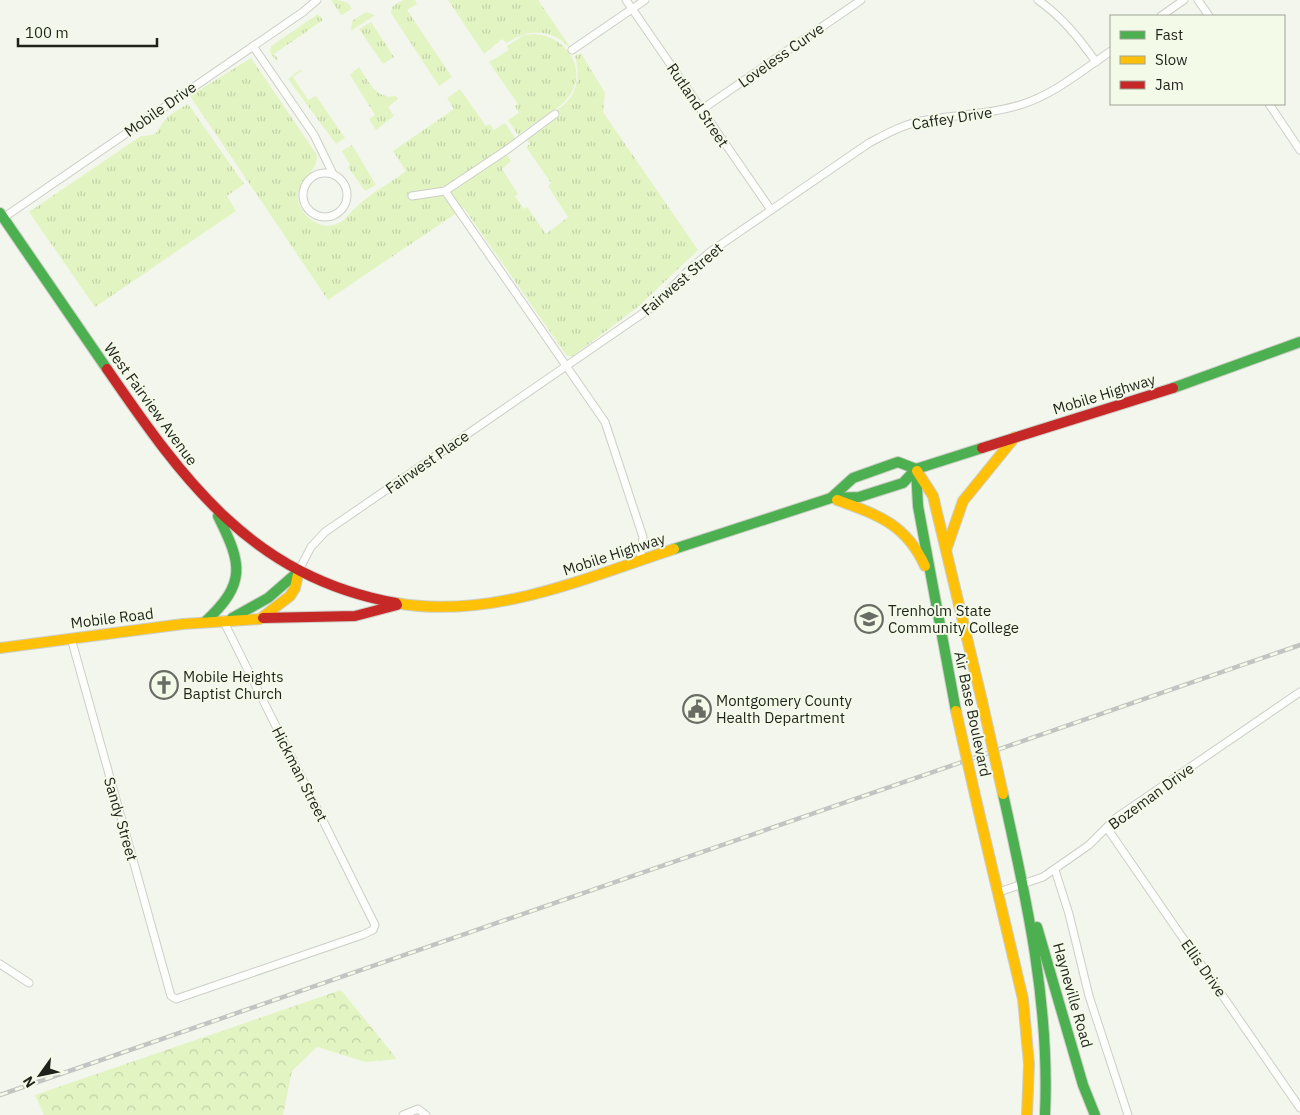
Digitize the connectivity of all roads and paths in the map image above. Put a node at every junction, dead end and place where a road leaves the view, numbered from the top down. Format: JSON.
{"nodes":[{"id":1,"x":317,"y":0,"type":"edge"},
{"id":2,"x":626,"y":0,"type":"edge"},
{"id":3,"x":645,"y":0,"type":"edge"},
{"id":4,"x":861,"y":0,"type":"edge"},
{"id":5,"x":1038,"y":0,"type":"edge"},
{"id":6,"x":1184,"y":0,"type":"edge"},
{"id":7,"x":1198,"y":0,"type":"edge"},
{"id":8,"x":632,"y":9,"type":"junction"},
{"id":9,"x":1163,"y":15,"type":"edge"},
{"id":10,"x":1208,"y":15,"type":"edge"},
{"id":11,"x":253,"y":46,"type":"junction"},
{"id":12,"x":572,"y":50,"type":"dead end"},
{"id":13,"x":1110,"y":52,"type":"edge"},
{"id":14,"x":1096,"y":62,"type":"junction"},
{"id":15,"x":1270,"y":105,"type":"edge"},
{"id":16,"x":701,"y":110,"type":"junction"},
{"id":17,"x":555,"y":114,"type":"dead end"},
{"id":18,"x":1300,"y":150,"type":"edge"},
{"id":19,"x":333,"y":174,"type":"junction"},
{"id":20,"x":445,"y":191,"type":"junction"},
{"id":21,"x":412,"y":196,"type":"dead end"},
{"id":22,"x":771,"y":210,"type":"junction"},
{"id":23,"x":2,"y":215,"type":"edge"},
{"id":24,"x":1300,"y":342,"type":"edge"},
{"id":25,"x":567,"y":365,"type":"junction"},
{"id":26,"x":1015,"y":437,"type":"junction"},
{"id":27,"x":916,"y":468,"type":"junction"},
{"id":28,"x":831,"y":498,"type":"junction"},
{"id":29,"x":214,"y":508,"type":"junction"},
{"id":30,"x":946,"y":551,"type":"junction"},
{"id":31,"x":640,"y":560,"type":"junction"},
{"id":32,"x":299,"y":570,"type":"junction"},
{"id":33,"x":933,"y":590,"type":"junction"},
{"id":34,"x":400,"y":604,"type":"junction"},
{"id":35,"x":260,"y":618,"type":"junction"},
{"id":36,"x":226,"y":620,"type":"junction"},
{"id":37,"x":205,"y":622,"type":"junction"},
{"id":38,"x":71,"y":638,"type":"junction"},
{"id":39,"x":0,"y":648,"type":"edge"},
{"id":40,"x":1300,"y":692,"type":"edge"},
{"id":41,"x":1106,"y":828,"type":"junction"},
{"id":42,"x":1055,"y":870,"type":"junction"},
{"id":43,"x":1024,"y":884,"type":"junction"},
{"id":44,"x":999,"y":892,"type":"junction"},
{"id":45,"x":0,"y":964,"type":"edge"},
{"id":46,"x":29,"y":982,"type":"dead end"},
{"id":47,"x":173,"y":998,"type":"joint"},
{"id":48,"x":1300,"y":1108,"type":"edge"},
{"id":49,"x":403,"y":1115,"type":"edge"},
{"id":50,"x":426,"y":1115,"type":"edge"},
{"id":51,"x":1027,"y":1115,"type":"edge"},
{"id":52,"x":1045,"y":1115,"type":"edge"},
{"id":53,"x":1095,"y":1115,"type":"edge"},
{"id":54,"x":1128,"y":1115,"type":"edge"}],
"edges":[{"from":1,"to":11,"type":"street","name":"Mobile Drive"},
{"from":2,"to":8,"type":"street","name":"Rutland Street"},
{"from":3,"to":8,"type":"street"},
{"from":4,"to":16,"type":"street","name":"Loveless Curve"},
{"from":5,"to":14,"type":"street"},
{"from":6,"to":9,"type":"street"},
{"from":7,"to":10,"type":"street"},
{"from":8,"to":12,"type":"street"},
{"from":8,"to":16,"type":"street","name":"Rutland Street"},
{"from":11,"to":19,"type":"street"},
{"from":11,"to":23,"type":"street","name":"Mobile Drive"},
{"from":13,"to":14,"type":"street","name":"Caffey Drive"},
{"from":14,"to":22,"type":"street","name":"Caffey Drive"},
{"from":15,"to":18,"type":"street"},
{"from":16,"to":22,"type":"street","name":"Rutland Street"},
{"from":17,"to":20,"type":"street"},
{"from":19,"to":19,"type":"street"},
{"from":20,"to":21,"type":"street"},
{"from":20,"to":25,"type":"street"},
{"from":22,"to":25,"type":"street","name":"Fairwest Street"},
{"from":23,"to":29,"type":"main road","name":"West Fairview Avenue"},
{"from":24,"to":26,"type":"main road","name":"Mobile Highway"},
{"from":25,"to":31,"type":"street"},
{"from":25,"to":32,"type":"street","name":"Fairwest Place"},
{"from":26,"to":27,"type":"main road","name":"Mobile Highway"},
{"from":26,"to":30,"type":"main road"},
{"from":27,"to":28,"type":"main road","name":"Mobile Highway"},
{"from":27,"to":28,"type":"main road","name":"Mobile Highway"},
{"from":27,"to":30,"type":"main road","name":"Air Base Boulevard"},
{"from":27,"to":33,"type":"main road","name":"Air Base Boulevard"},
{"from":28,"to":31,"type":"main road","name":"Mobile Highway"},
{"from":28,"to":33,"type":"main road"},
{"from":29,"to":32,"type":"main road","name":"West Fairview Avenue"},
{"from":29,"to":37,"type":"main road"},
{"from":30,"to":43,"type":"main road","name":"Air Base Boulevard","bridge":true},
{"from":31,"to":34,"type":"main road","name":"Mobile Highway"},
{"from":32,"to":34,"type":"main road","name":"West Fairview Avenue"},
{"from":32,"to":35,"type":"main road","name":"Mobile Road"},
{"from":32,"to":36,"type":"main road","name":"Mobile Road"},
{"from":33,"to":44,"type":"main road","name":"Air Base Boulevard","bridge":true},
{"from":34,"to":35,"type":"main road"},
{"from":35,"to":36,"type":"main road","name":"Mobile Road"},
{"from":36,"to":37,"type":"main road","name":"Mobile Road"},
{"from":36,"to":47,"type":"street","name":"Hickman Street"},
{"from":37,"to":38,"type":"main road","name":"Mobile Road"},
{"from":38,"to":39,"type":"main road","name":"Mobile Road"},
{"from":38,"to":47,"type":"street","name":"Sandy Street"},
{"from":40,"to":41,"type":"street","name":"Bozeman Drive"},
{"from":41,"to":42,"type":"street","name":"Bozeman Drive"},
{"from":41,"to":48,"type":"street","name":"Ellis Drive"},
{"from":42,"to":43,"type":"street","name":"Bozeman Drive"},
{"from":42,"to":54,"type":"street"},
{"from":43,"to":44,"type":"street","name":"Bozeman Drive"},
{"from":43,"to":52,"type":"main road","name":"Air Base Boulevard"},
{"from":43,"to":53,"type":"main road","name":"Hayneville Road"},
{"from":44,"to":51,"type":"main road","name":"Air Base Boulevard"},
{"from":45,"to":46,"type":"street"},
{"from":49,"to":50,"type":"street"}]}
